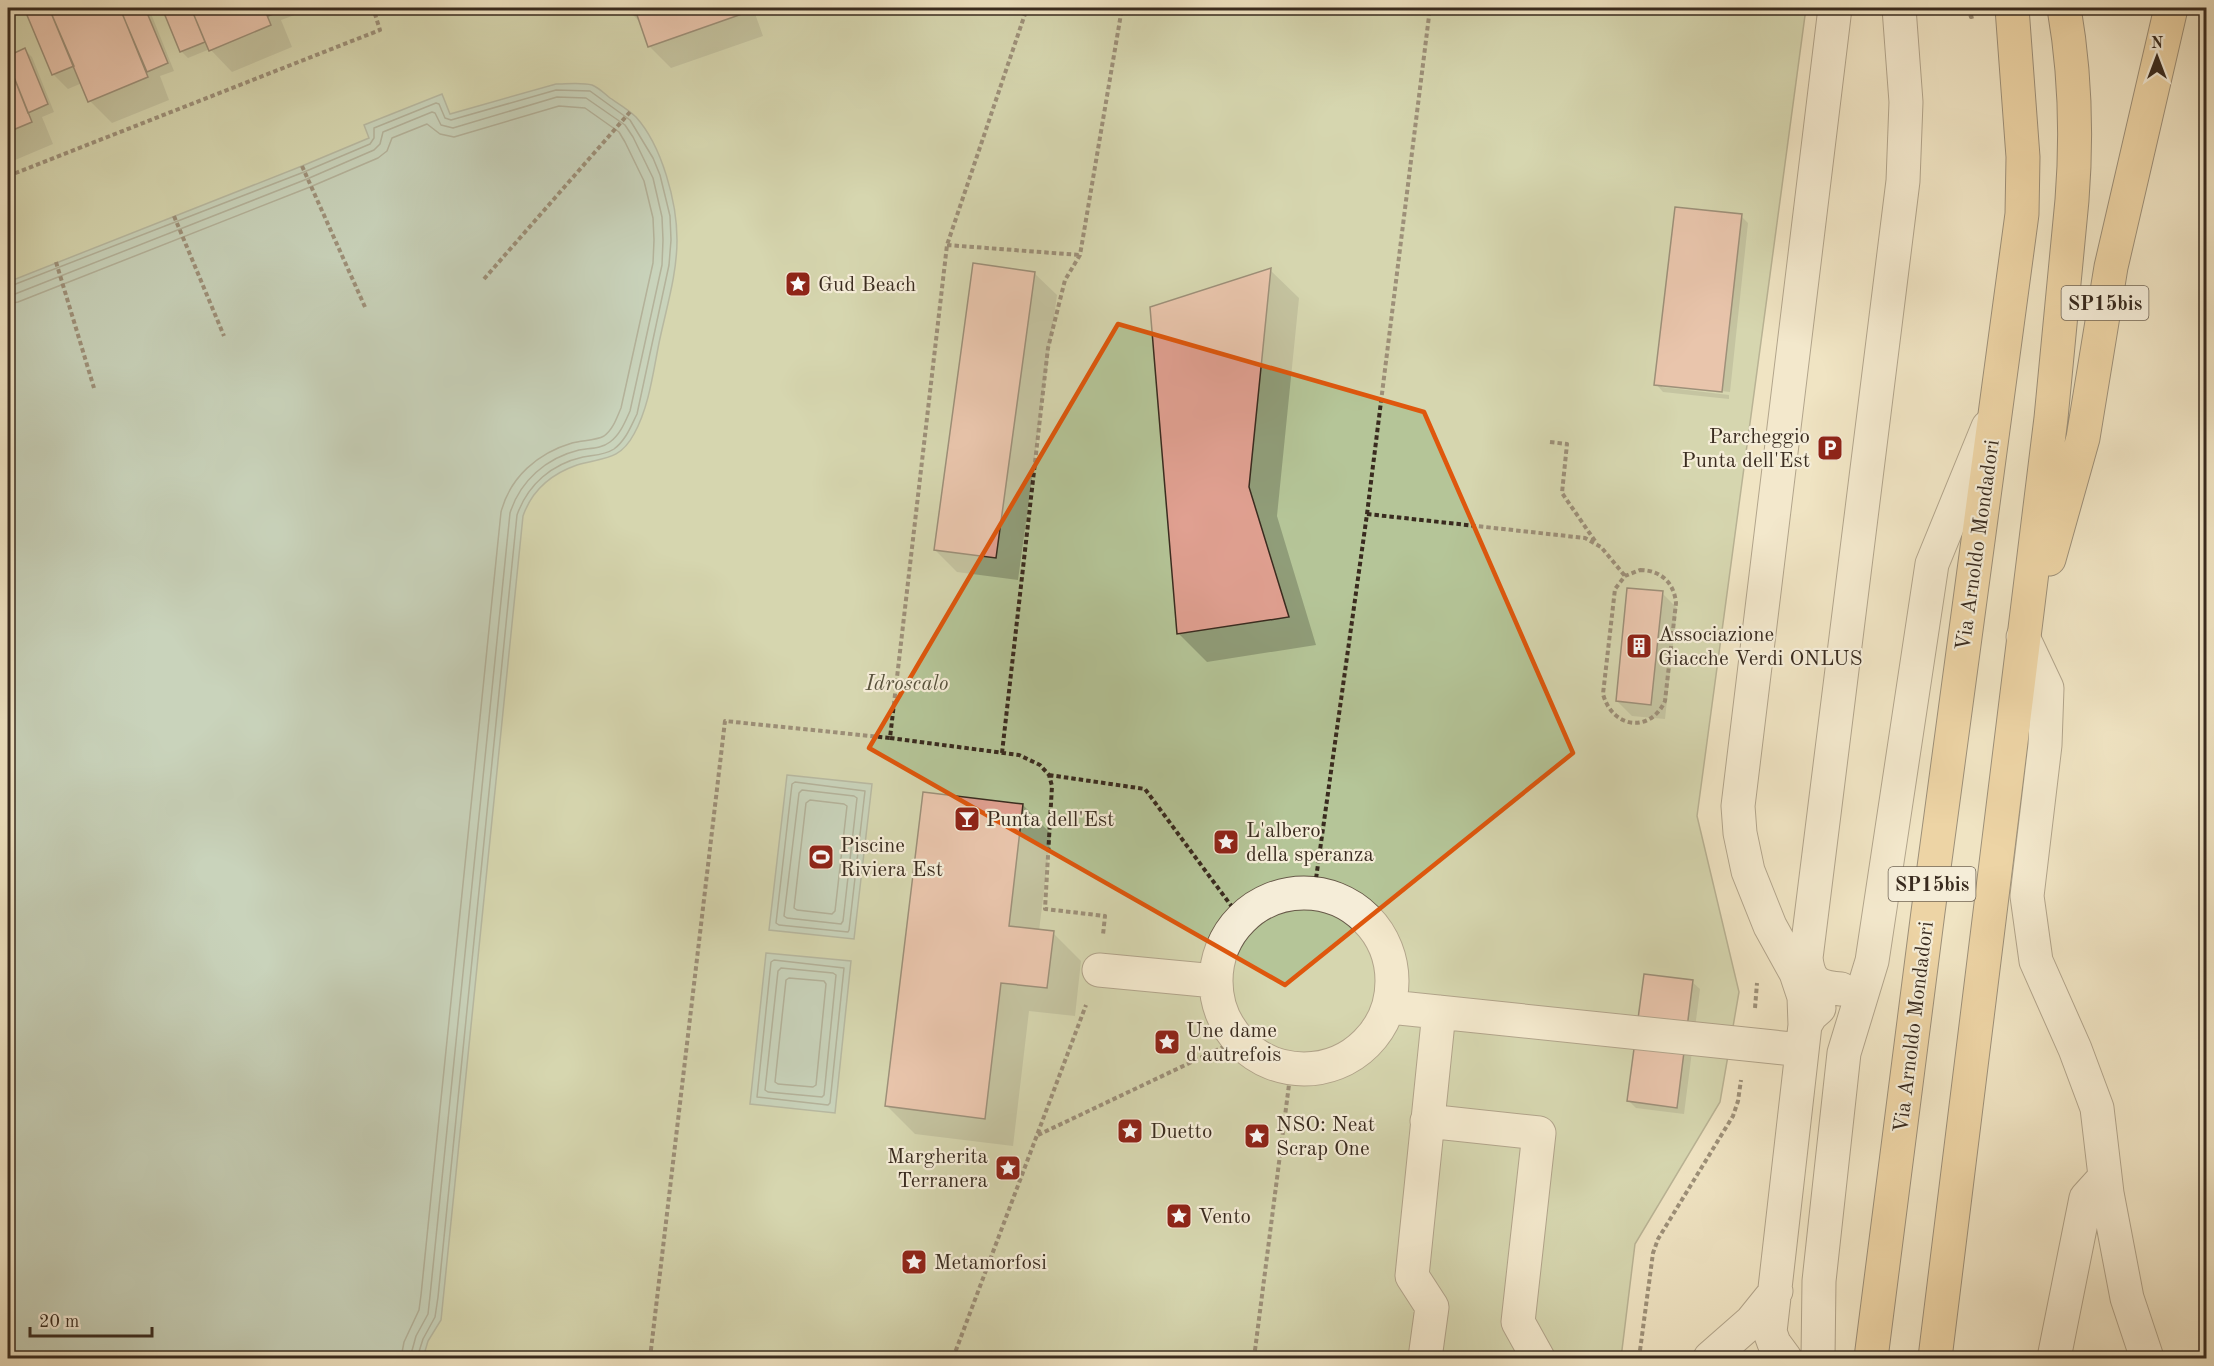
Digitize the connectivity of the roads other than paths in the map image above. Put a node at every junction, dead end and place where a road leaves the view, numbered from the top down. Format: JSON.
{"nodes":[{"id":1,"x":1835,"y":8,"type":"edge"},
{"id":2,"x":1899,"y":8,"type":"edge"},
{"id":3,"x":2012,"y":8,"type":"edge"},
{"id":4,"x":2064,"y":8,"type":"edge"},
{"id":5,"x":2171,"y":8,"type":"edge"},
{"id":6,"x":1995,"y":409,"type":"junction"},
{"id":7,"x":2028,"y":594,"type":"junction"},
{"id":8,"x":2023,"y":637,"type":"junction"},
{"id":9,"x":1872,"y":961,"type":"junction"},
{"id":10,"x":1099,"y":970,"type":"road end"},
{"id":11,"x":1215,"y":981,"type":"junction"},
{"id":12,"x":1841,"y":989,"type":"junction"},
{"id":13,"x":1389,"y":1007,"type":"junction"},
{"id":14,"x":1439,"y":1012,"type":"junction"},
{"id":15,"x":1803,"y":1037,"type":"junction"},
{"id":16,"x":1427,"y":1121,"type":"junction"},
{"id":17,"x":2105,"y":1177,"type":"junction"},
{"id":18,"x":1776,"y":1291,"type":"junction"},
{"id":19,"x":1774,"y":1350,"type":"edge"},
{"id":20,"x":2145,"y":1353,"type":"edge"},
{"id":21,"x":1425,"y":1359,"type":"edge"},
{"id":22,"x":1538,"y":1359,"type":"edge"},
{"id":23,"x":1710,"y":1359,"type":"edge"},
{"id":24,"x":1818,"y":1359,"type":"edge"},
{"id":25,"x":1871,"y":1359,"type":"edge"},
{"id":26,"x":1935,"y":1359,"type":"edge"},
{"id":27,"x":2054,"y":1359,"type":"edge"},
{"id":28,"x":2175,"y":1359,"type":"edge"}],
"edges":[{"from":1,"to":15,"type":"street"},
{"from":2,"to":12,"type":"street"},
{"from":3,"to":6,"type":"highway","number":"SP15bis"},
{"from":4,"to":7,"type":"highway","number":"SP15bis"},
{"from":5,"to":7,"type":"highway","number":"SP15bis"},
{"from":6,"to":9,"type":"street"},
{"from":6,"to":25,"type":"highway","name":"Via Arnoldo Mondadori","number":"SP15bis"},
{"from":7,"to":8,"type":"highway","number":"SP15bis"},
{"from":8,"to":17,"type":"street"},
{"from":8,"to":26,"type":"highway","number":"SP15bis"},
{"from":9,"to":12,"type":"street"},
{"from":9,"to":24,"type":"street"},
{"from":10,"to":11,"type":"street"},
{"from":11,"to":13,"type":"street"},
{"from":11,"to":13,"type":"street"},
{"from":12,"to":15,"type":"street"},
{"from":13,"to":14,"type":"street"},
{"from":14,"to":15,"type":"street"},
{"from":14,"to":16,"type":"street"},
{"from":15,"to":18,"type":"street"},
{"from":16,"to":21,"type":"street"},
{"from":16,"to":22,"type":"street"},
{"from":17,"to":20,"type":"street"},
{"from":17,"to":27,"type":"street"},
{"from":18,"to":19,"type":"street"},
{"from":18,"to":23,"type":"street"},
{"from":20,"to":28,"type":"street"}]}
